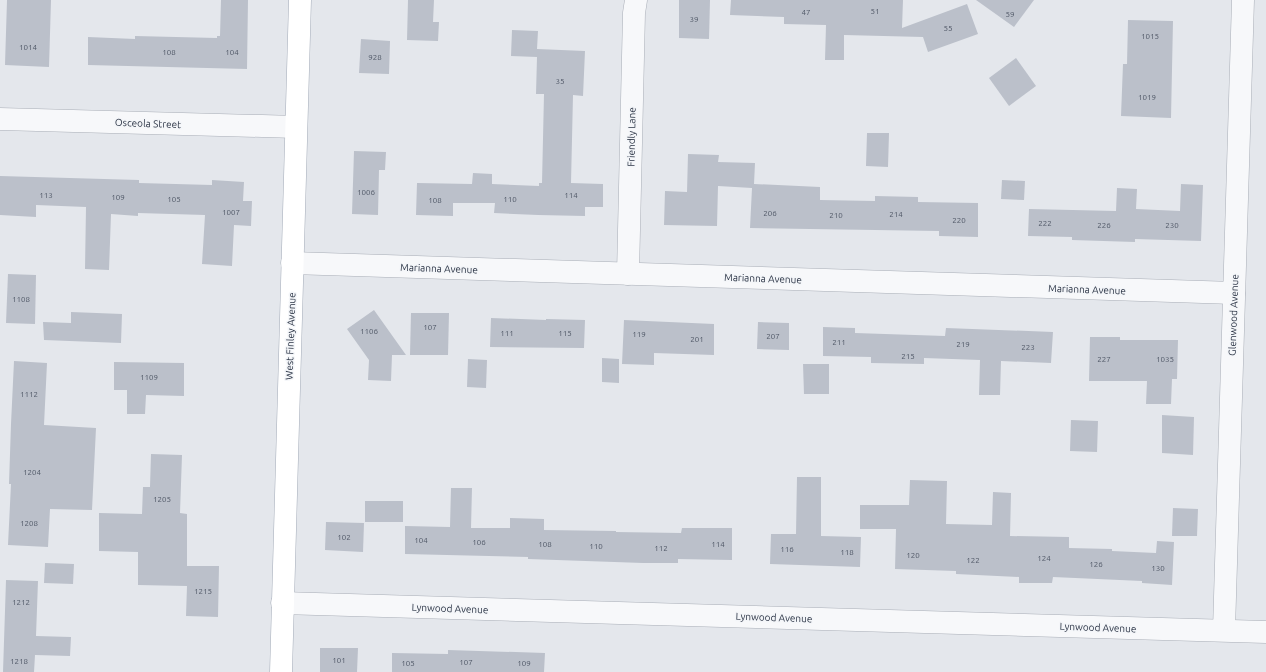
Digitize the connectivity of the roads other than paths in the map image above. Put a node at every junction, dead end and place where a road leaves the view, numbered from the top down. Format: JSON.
{"nodes":[{"id":1,"x":300,"y":0,"type":"edge"},
{"id":2,"x":636,"y":0,"type":"edge"},
{"id":3,"x":1243,"y":0,"type":"edge"},
{"id":4,"x":0,"y":119,"type":"edge"},
{"id":5,"x":296,"y":127,"type":"junction"},
{"id":6,"x":292,"y":263,"type":"junction"},
{"id":7,"x":628,"y":274,"type":"junction"},
{"id":8,"x":1234,"y":293,"type":"junction"},
{"id":9,"x":282,"y":603,"type":"junction"},
{"id":10,"x":1224,"y":630,"type":"junction"},
{"id":11,"x":1266,"y":632,"type":"edge"},
{"id":12,"x":281,"y":672,"type":"edge"}],
"edges":[{"from":1,"to":5,"type":"main road","name":"West Finley Avenue"},
{"from":2,"to":7,"type":"street","name":"Friendly Lane"},
{"from":3,"to":8,"type":"street","name":"Glenwood Avenue"},
{"from":4,"to":5,"type":"street","name":"Osceola Street"},
{"from":5,"to":6,"type":"main road","name":"West Finley Avenue"},
{"from":6,"to":7,"type":"street","name":"Marianna Avenue"},
{"from":6,"to":9,"type":"main road","name":"West Finley Avenue"},
{"from":7,"to":8,"type":"street","name":"Marianna Avenue"},
{"from":8,"to":10,"type":"street","name":"Glenwood Avenue"},
{"from":9,"to":10,"type":"street","name":"Lynwood Avenue"},
{"from":9,"to":12,"type":"main road","name":"West Finley Avenue"},
{"from":10,"to":11,"type":"street","name":"Lynwood Avenue"}]}
